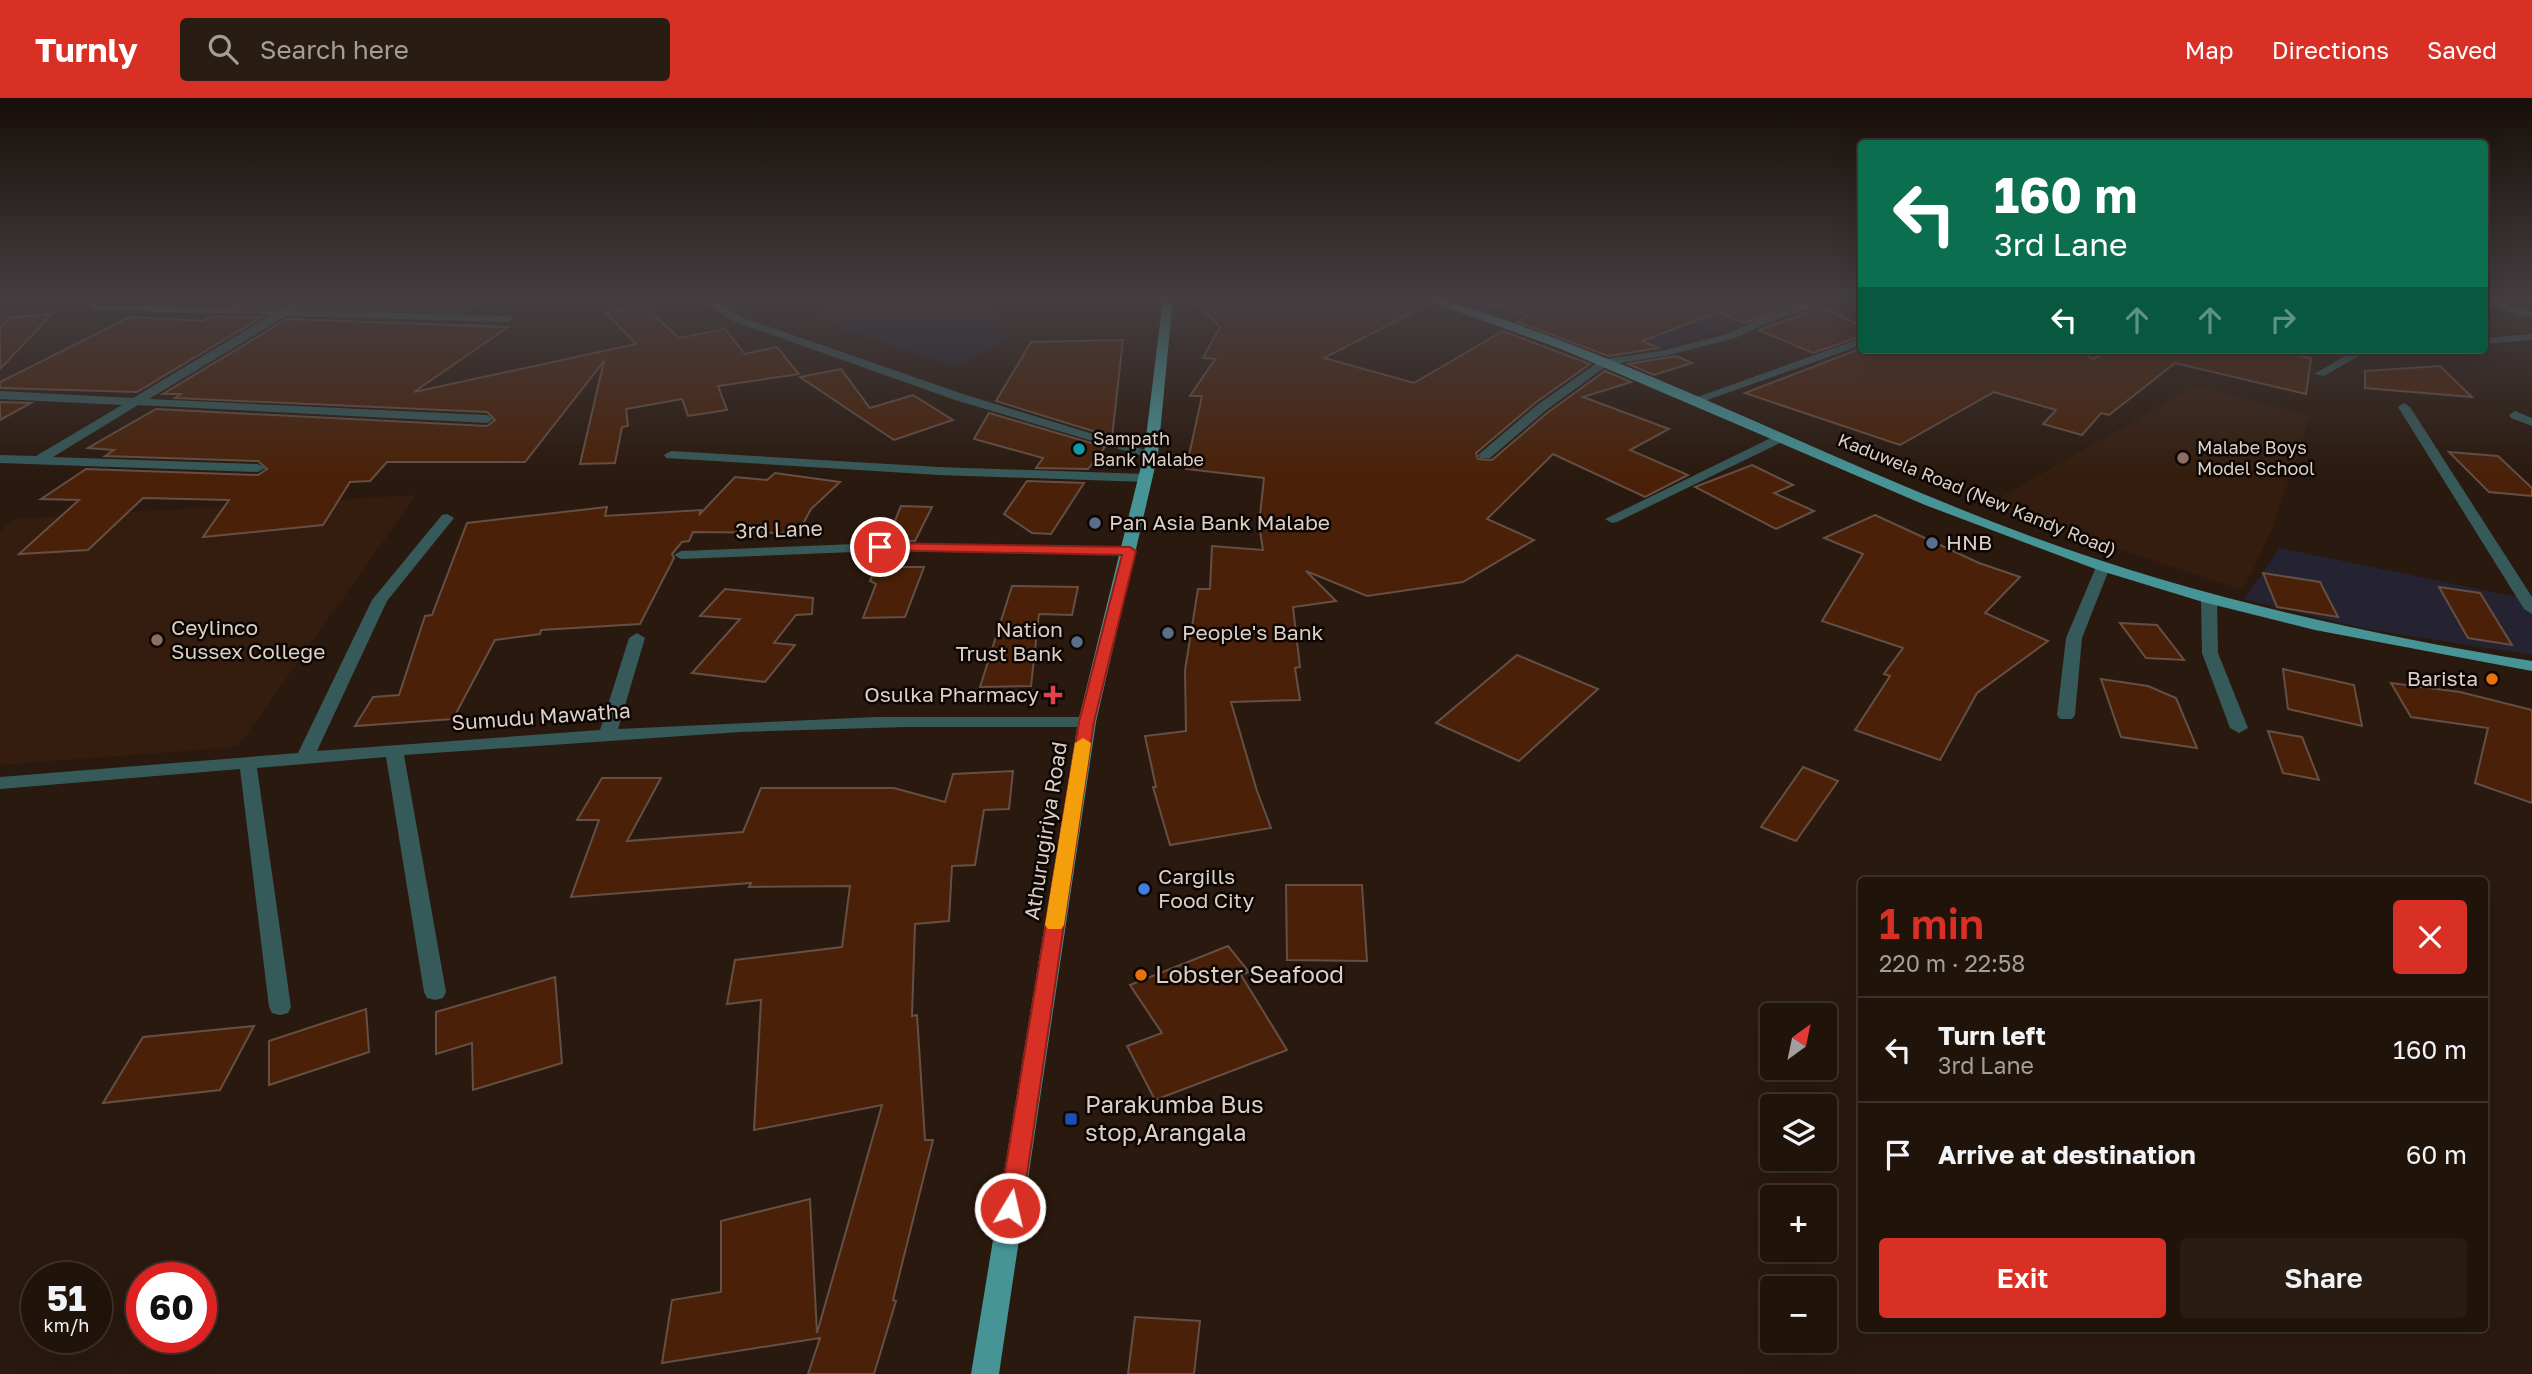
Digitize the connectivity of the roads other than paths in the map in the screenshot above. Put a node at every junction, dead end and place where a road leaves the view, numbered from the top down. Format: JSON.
{"nodes":[{"id":1,"x":208,"y":358,"type":"edge"},
{"id":2,"x":847,"y":358,"type":"edge"},
{"id":3,"x":1162,"y":358,"type":"edge"},
{"id":4,"x":1593,"y":358,"type":"edge"},
{"id":5,"x":1635,"y":358,"type":"edge"},
{"id":6,"x":1815,"y":358,"type":"edge"},
{"id":7,"x":2349,"y":358,"type":"edge"},
{"id":8,"x":1605,"y":362,"type":"junction"},
{"id":9,"x":2320,"y":374,"type":"dead end"},
{"id":10,"x":0,"y":395,"type":"edge"},
{"id":11,"x":137,"y":400,"type":"junction"},
{"id":12,"x":1695,"y":400,"type":"junction"},
{"id":13,"x":2404,"y":407,"type":"dead end"},
{"id":14,"x":2515,"y":415,"type":"dead end"},
{"id":15,"x":487,"y":419,"type":"dead end"},
{"id":16,"x":2532,"y":422,"type":"edge"},
{"id":17,"x":1781,"y":437,"type":"junction"},
{"id":18,"x":1151,"y":454,"type":"junction"},
{"id":19,"x":671,"y":455,"type":"dead end"},
{"id":20,"x":1485,"y":455,"type":"dead end"},
{"id":21,"x":0,"y":459,"type":"edge"},
{"id":22,"x":37,"y":461,"type":"junction"},
{"id":23,"x":258,"y":468,"type":"dead end"},
{"id":24,"x":1146,"y":478,"type":"junction"},
{"id":25,"x":447,"y":518,"type":"dead end"},
{"id":26,"x":1612,"y":519,"type":"dead end"},
{"id":27,"x":1130,"y":551,"type":"junction"},
{"id":28,"x":681,"y":555,"type":"dead end"},
{"id":29,"x":2103,"y":567,"type":"junction"},
{"id":30,"x":2209,"y":598,"type":"junction"},
{"id":31,"x":2532,"y":609,"type":"edge"},
{"id":32,"x":637,"y":638,"type":"dead end"},
{"id":33,"x":2532,"y":666,"type":"edge"},
{"id":34,"x":2066,"y":715,"type":"dead end"},
{"id":35,"x":1087,"y":722,"type":"junction"},
{"id":36,"x":2239,"y":728,"type":"dead end"},
{"id":37,"x":607,"y":736,"type":"junction"},
{"id":38,"x":394,"y":750,"type":"junction"},
{"id":39,"x":304,"y":759,"type":"junction"},
{"id":40,"x":248,"y":765,"type":"junction"},
{"id":41,"x":0,"y":783,"type":"edge"},
{"id":42,"x":435,"y":992,"type":"dead end"},
{"id":43,"x":280,"y":1007,"type":"dead end"},
{"id":44,"x":985,"y":1374,"type":"edge"}],
"edges":[{"from":1,"to":11,"type":"street"},
{"from":2,"to":18,"type":"street"},
{"from":3,"to":18,"type":"main road","name":"Athurugiriya Road"},
{"from":4,"to":8,"type":"main road","name":"Kaduwela Road (New Kandy Road)"},
{"from":5,"to":8,"type":"street"},
{"from":6,"to":12,"type":"street"},
{"from":7,"to":9,"type":"street"},
{"from":8,"to":12,"type":"main road","name":"Kaduwela Road (New Kandy Road)"},
{"from":8,"to":20,"type":"street"},
{"from":10,"to":11,"type":"street"},
{"from":11,"to":15,"type":"street"},
{"from":11,"to":22,"type":"street"},
{"from":12,"to":17,"type":"main road","name":"Kaduwela Road (New Kandy Road)"},
{"from":13,"to":31,"type":"street"},
{"from":14,"to":16,"type":"street"},
{"from":17,"to":26,"type":"street"},
{"from":17,"to":29,"type":"main road","name":"Kaduwela Road (New Kandy Road)"},
{"from":18,"to":24,"type":"main road","name":"Athurugiriya Road"},
{"from":19,"to":24,"type":"street"},
{"from":21,"to":22,"type":"street"},
{"from":22,"to":23,"type":"street"},
{"from":24,"to":27,"type":"main road","name":"Athurugiriya Road"},
{"from":25,"to":39,"type":"street"},
{"from":27,"to":28,"type":"street","name":"3rd Lane"},
{"from":27,"to":35,"type":"main road","name":"Athurugiriya Road"},
{"from":29,"to":30,"type":"main road","name":"Kaduwela Road (New Kandy Road)"},
{"from":29,"to":34,"type":"street"},
{"from":30,"to":33,"type":"main road","name":"Kaduwela Road (New Kandy Road)"},
{"from":30,"to":36,"type":"street"},
{"from":32,"to":37,"type":"street"},
{"from":35,"to":37,"type":"street","name":"Sumudu Mawatha"},
{"from":35,"to":44,"type":"main road","name":"Athurugiriya Road"},
{"from":37,"to":38,"type":"street","name":"Sumudu Mawatha"},
{"from":38,"to":39,"type":"street","name":"Sumudu Mawatha"},
{"from":38,"to":42,"type":"street"},
{"from":39,"to":40,"type":"street","name":"Sumudu Mawatha"},
{"from":40,"to":41,"type":"street","name":"Sumudu Mawatha"},
{"from":40,"to":43,"type":"street"}]}
